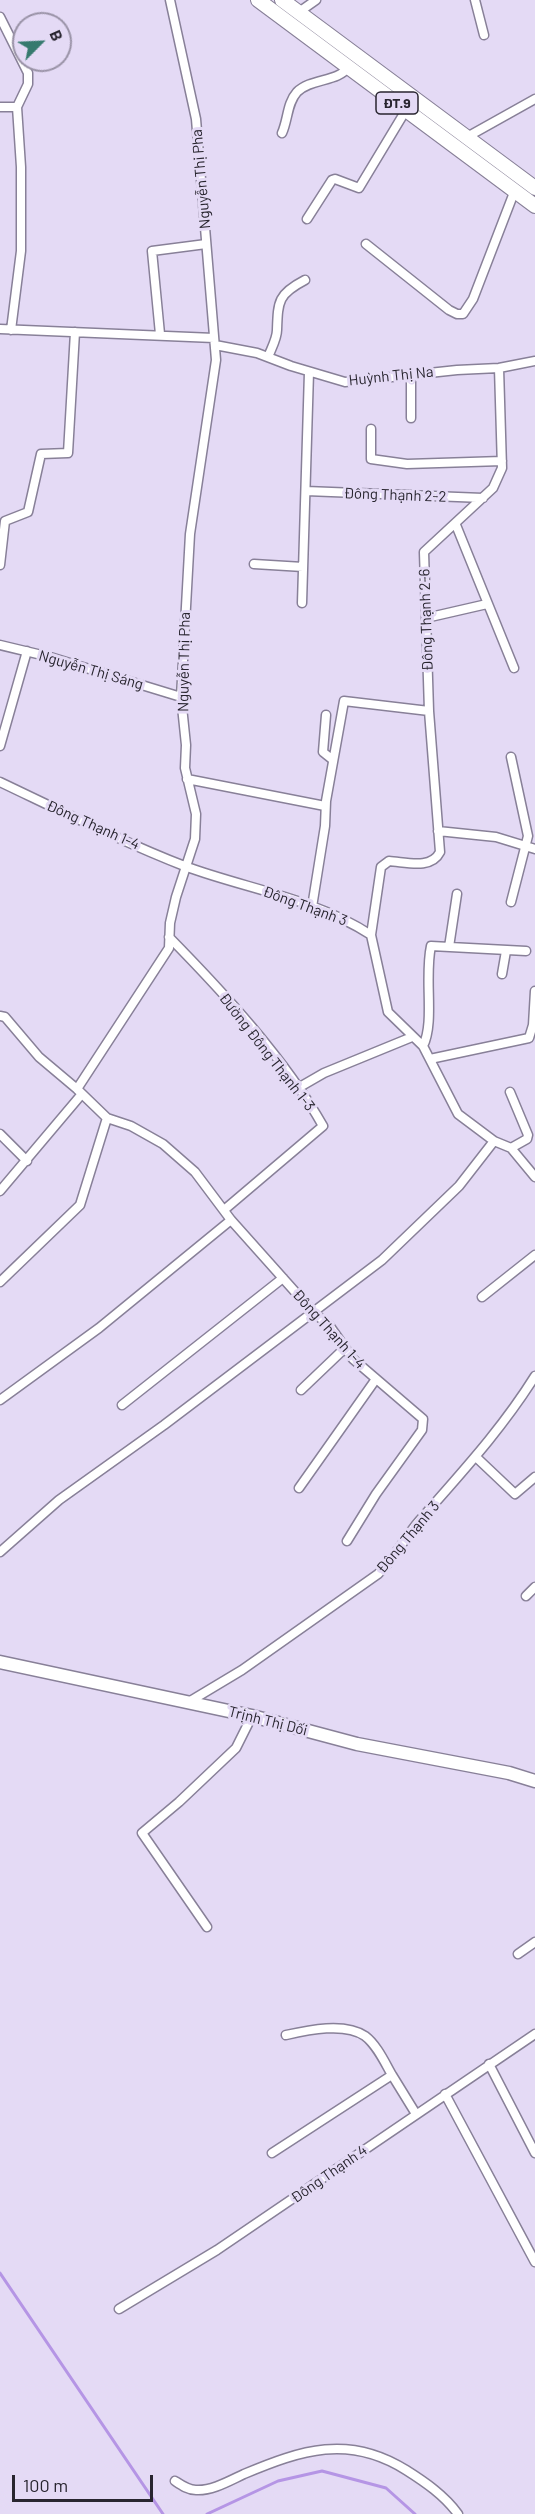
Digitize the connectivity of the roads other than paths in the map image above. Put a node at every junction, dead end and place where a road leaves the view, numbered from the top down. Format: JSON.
{"nodes":[{"id":1,"x":170,"y":0,"type":"edge"},
{"id":2,"x":258,"y":0,"type":"edge"},
{"id":3,"x":282,"y":0,"type":"edge"},
{"id":4,"x":316,"y":0,"type":"edge"},
{"id":5,"x":475,"y":0,"type":"edge"},
{"id":6,"x":299,"y":12,"type":"junction"},
{"id":7,"x":0,"y":17,"type":"edge"},
{"id":8,"x":484,"y":35,"type":"dead end"},
{"id":9,"x":348,"y":67,"type":"junction"},
{"id":10,"x":535,"y":99,"type":"edge"},
{"id":11,"x":0,"y":107,"type":"edge"},
{"id":12,"x":17,"y":107,"type":"junction"},
{"id":13,"x":406,"y":110,"type":"junction"},
{"id":14,"x":282,"y":133,"type":"dead end"},
{"id":15,"x":467,"y":137,"type":"junction"},
{"id":16,"x":535,"y":188,"type":"edge"},
{"id":17,"x":514,"y":190,"type":"junction"},
{"id":18,"x":535,"y":206,"type":"edge"},
{"id":19,"x":307,"y":219,"type":"dead end"},
{"id":20,"x":206,"y":244,"type":"junction"},
{"id":21,"x":366,"y":244,"type":"dead end"},
{"id":22,"x":305,"y":280,"type":"dead end"},
{"id":23,"x":0,"y":329,"type":"edge"},
{"id":24,"x":11,"y":330,"type":"junction"},
{"id":25,"x":75,"y":332,"type":"junction"},
{"id":26,"x":160,"y":334,"type":"junction"},
{"id":27,"x":215,"y":341,"type":"junction"},
{"id":28,"x":268,"y":357,"type":"junction"},
{"id":29,"x":535,"y":361,"type":"edge"},
{"id":30,"x":499,"y":368,"type":"junction"},
{"id":31,"x":309,"y":372,"type":"junction"},
{"id":32,"x":411,"y":374,"type":"junction"},
{"id":33,"x":411,"y":418,"type":"dead end"},
{"id":34,"x":371,"y":429,"type":"dead end"},
{"id":35,"x":502,"y":461,"type":"junction"},
{"id":36,"x":306,"y":491,"type":"junction"},
{"id":37,"x":483,"y":498,"type":"junction"},
{"id":38,"x":456,"y":525,"type":"junction"},
{"id":39,"x":254,"y":564,"type":"dead end"},
{"id":40,"x":0,"y":565,"type":"edge"},
{"id":41,"x":303,"y":567,"type":"junction"},
{"id":42,"x":302,"y":603,"type":"dead end"},
{"id":43,"x":487,"y":604,"type":"junction"},
{"id":44,"x":426,"y":618,"type":"junction"},
{"id":45,"x":0,"y":645,"type":"edge"},
{"id":46,"x":27,"y":651,"type":"junction"},
{"id":47,"x":514,"y":668,"type":"dead end"},
{"id":48,"x":181,"y":698,"type":"junction"},
{"id":49,"x":429,"y":711,"type":"junction"},
{"id":50,"x":326,"y":715,"type":"dead end"},
{"id":51,"x":0,"y":747,"type":"edge"},
{"id":52,"x":511,"y":757,"type":"dead end"},
{"id":53,"x":333,"y":760,"type":"junction"},
{"id":54,"x":187,"y":779,"type":"junction"},
{"id":55,"x":0,"y":782,"type":"edge"},
{"id":56,"x":325,"y":806,"type":"junction"},
{"id":57,"x":438,"y":831,"type":"junction"},
{"id":58,"x":531,"y":848,"type":"edge"},
{"id":59,"x":187,"y":867,"type":"junction"},
{"id":60,"x":457,"y":894,"type":"dead end"},
{"id":61,"x":512,"y":902,"type":"dead end"},
{"id":62,"x":312,"y":908,"type":"junction"},
{"id":63,"x":371,"y":935,"type":"junction"},
{"id":64,"x":169,"y":937,"type":"junction"},
{"id":65,"x":449,"y":947,"type":"junction"},
{"id":66,"x":506,"y":951,"type":"junction"},
{"id":67,"x":526,"y":951,"type":"dead end"},
{"id":68,"x":502,"y":974,"type":"dead end"},
{"id":69,"x":535,"y":991,"type":"edge"},
{"id":70,"x":0,"y":1016,"type":"edge"},
{"id":71,"x":534,"y":1025,"type":"edge"},
{"id":72,"x":412,"y":1037,"type":"junction"},
{"id":73,"x":423,"y":1046,"type":"junction"},
{"id":74,"x":430,"y":1059,"type":"junction"},
{"id":75,"x":298,"y":1088,"type":"junction"},
{"id":76,"x":79,"y":1092,"type":"junction"},
{"id":77,"x":510,"y":1092,"type":"dead end"},
{"id":78,"x":106,"y":1118,"type":"junction"},
{"id":79,"x":0,"y":1134,"type":"edge"},
{"id":80,"x":494,"y":1141,"type":"junction"},
{"id":81,"x":511,"y":1148,"type":"junction"},
{"id":82,"x":27,"y":1161,"type":"junction"},
{"id":83,"x":535,"y":1177,"type":"edge"},
{"id":84,"x":0,"y":1191,"type":"edge"},
{"id":85,"x":224,"y":1210,"type":"junction"},
{"id":86,"x":231,"y":1220,"type":"junction"},
{"id":87,"x":535,"y":1255,"type":"edge"},
{"id":88,"x":283,"y":1278,"type":"junction"},
{"id":89,"x":0,"y":1282,"type":"edge"},
{"id":90,"x":482,"y":1297,"type":"dead end"},
{"id":91,"x":314,"y":1312,"type":"junction"},
{"id":92,"x":345,"y":1348,"type":"junction"},
{"id":93,"x":535,"y":1376,"type":"edge"},
{"id":94,"x":376,"y":1379,"type":"junction"},
{"id":95,"x":301,"y":1390,"type":"dead end"},
{"id":96,"x":0,"y":1400,"type":"edge"},
{"id":97,"x":122,"y":1405,"type":"dead end"},
{"id":98,"x":477,"y":1458,"type":"junction"},
{"id":99,"x":535,"y":1477,"type":"edge"},
{"id":100,"x":298,"y":1488,"type":"dead end"},
{"id":101,"x":347,"y":1541,"type":"dead end"},
{"id":102,"x":0,"y":1552,"type":"edge"},
{"id":103,"x":535,"y":1587,"type":"edge"},
{"id":104,"x":526,"y":1596,"type":"dead end"},
{"id":105,"x":0,"y":1662,"type":"edge"},
{"id":106,"x":187,"y":1703,"type":"junction"},
{"id":107,"x":252,"y":1716,"type":"junction"},
{"id":108,"x":535,"y":1781,"type":"edge"},
{"id":109,"x":207,"y":1926,"type":"dead end"},
{"id":110,"x":535,"y":1942,"type":"edge"},
{"id":111,"x":518,"y":1954,"type":"dead end"},
{"id":112,"x":535,"y":2034,"type":"edge"},
{"id":113,"x":286,"y":2035,"type":"dead end"},
{"id":114,"x":489,"y":2064,"type":"junction"},
{"id":115,"x":392,"y":2075,"type":"junction"},
{"id":116,"x":445,"y":2094,"type":"junction"},
{"id":117,"x":416,"y":2114,"type":"junction"},
{"id":118,"x":272,"y":2153,"type":"dead end"},
{"id":119,"x":535,"y":2153,"type":"edge"},
{"id":120,"x":535,"y":2262,"type":"edge"},
{"id":121,"x":119,"y":2309,"type":"dead end"},
{"id":122,"x":175,"y":2481,"type":"dead end"},
{"id":123,"x":458,"y":2514,"type":"edge"}],
"edges":[{"from":1,"to":20,"type":"street","name":"Nguyễn Thị Pha"},
{"from":2,"to":9,"type":"main road","number":"ĐT.9"},
{"from":3,"to":6,"type":"main road","number":"ĐT.9"},
{"from":4,"to":6,"type":"street"},
{"from":5,"to":8,"type":"street"},
{"from":6,"to":15,"type":"main road","number":"ĐT.9"},
{"from":7,"to":12,"type":"street"},
{"from":9,"to":13,"type":"main road","number":"ĐT.9"},
{"from":9,"to":14,"type":"street"},
{"from":10,"to":15,"type":"street"},
{"from":11,"to":12,"type":"street"},
{"from":12,"to":24,"type":"street"},
{"from":13,"to":17,"type":"main road","number":"ĐT.9"},
{"from":13,"to":19,"type":"street"},
{"from":15,"to":16,"type":"main road","number":"ĐT.9"},
{"from":17,"to":18,"type":"main road","number":"ĐT.9"},
{"from":17,"to":21,"type":"street"},
{"from":20,"to":26,"type":"street"},
{"from":20,"to":27,"type":"street","name":"Nguyễn Thị Pha"},
{"from":22,"to":28,"type":"street"},
{"from":23,"to":24,"type":"street","name":"Huỳnh Thị Na"},
{"from":24,"to":25,"type":"street","name":"Huỳnh Thị Na"},
{"from":25,"to":26,"type":"street","name":"Huỳnh Thị Na"},
{"from":25,"to":40,"type":"street"},
{"from":26,"to":27,"type":"street","name":"Huỳnh Thị Na"},
{"from":27,"to":28,"type":"street","name":"Huỳnh Thị Na"},
{"from":27,"to":48,"type":"street","name":"Nguyễn Thị Pha"},
{"from":28,"to":31,"type":"street","name":"Huỳnh Thị Na"},
{"from":29,"to":30,"type":"street","name":"Huỳnh Thị Na"},
{"from":30,"to":32,"type":"street","name":"Huỳnh Thị Na"},
{"from":30,"to":35,"type":"street","name":"Đông Thạnh 2-6"},
{"from":31,"to":32,"type":"street","name":"Huỳnh Thị Na"},
{"from":31,"to":36,"type":"street"},
{"from":32,"to":33,"type":"street"},
{"from":34,"to":35,"type":"street"},
{"from":35,"to":37,"type":"street","name":"Đông Thạnh 2-6"},
{"from":36,"to":37,"type":"street","name":"Đông Thạnh 2-2"},
{"from":36,"to":41,"type":"street"},
{"from":37,"to":38,"type":"street","name":"Đông Thạnh 2-6"},
{"from":38,"to":43,"type":"street"},
{"from":38,"to":44,"type":"street","name":"Đông Thạnh 2-6"},
{"from":39,"to":41,"type":"street"},
{"from":41,"to":42,"type":"street"},
{"from":43,"to":44,"type":"street"},
{"from":43,"to":47,"type":"street"},
{"from":44,"to":49,"type":"street","name":"Đông Thạnh 2-6"},
{"from":45,"to":46,"type":"street","name":"Nguyễn Thị Sáng"},
{"from":46,"to":48,"type":"street","name":"Nguyễn Thị Sáng"},
{"from":46,"to":51,"type":"street"},
{"from":48,"to":54,"type":"street","name":"Nguyễn Thị Pha"},
{"from":49,"to":53,"type":"street"},
{"from":49,"to":57,"type":"street","name":"Đông Thạnh 2-6"},
{"from":50,"to":53,"type":"street"},
{"from":52,"to":58,"type":"street"},
{"from":53,"to":56,"type":"street"},
{"from":54,"to":56,"type":"street"},
{"from":54,"to":59,"type":"street","name":"Nguyễn Thị Pha"},
{"from":55,"to":59,"type":"street","name":"Đông Thạnh 1-4"},
{"from":56,"to":62,"type":"street"},
{"from":57,"to":58,"type":"street"},
{"from":57,"to":63,"type":"street","name":"Đông Thạnh 2-6"},
{"from":58,"to":61,"type":"street"},
{"from":59,"to":62,"type":"street","name":"Đông Thạnh 3"},
{"from":59,"to":64,"type":"street","name":"Nguyễn Thị Pha"},
{"from":60,"to":65,"type":"street"},
{"from":62,"to":63,"type":"street","name":"Đông Thạnh 3"},
{"from":63,"to":72,"type":"street"},
{"from":64,"to":75,"type":"street","name":"Đường Đông Thạnh 1-3"},
{"from":64,"to":76,"type":"street","name":"Nguyễn Thị Pha"},
{"from":65,"to":66,"type":"street"},
{"from":65,"to":73,"type":"street"},
{"from":66,"to":67,"type":"street"},
{"from":66,"to":68,"type":"street"},
{"from":69,"to":71,"type":"street"},
{"from":70,"to":76,"type":"street"},
{"from":71,"to":74,"type":"street"},
{"from":72,"to":73,"type":"street"},
{"from":72,"to":75,"type":"street"},
{"from":73,"to":74,"type":"street"},
{"from":74,"to":80,"type":"street"},
{"from":75,"to":85,"type":"street","name":"Đường Đông Thạnh 1-3"},
{"from":76,"to":78,"type":"street"},
{"from":76,"to":82,"type":"street","name":"Nguyễn Thị Pha"},
{"from":77,"to":81,"type":"street"},
{"from":78,"to":85,"type":"street","name":"Đông Thạnh 1-4"},
{"from":78,"to":89,"type":"street"},
{"from":79,"to":82,"type":"street"},
{"from":80,"to":81,"type":"street"},
{"from":80,"to":91,"type":"street"},
{"from":81,"to":83,"type":"street"},
{"from":82,"to":84,"type":"street","name":"Nguyễn Thị Pha"},
{"from":85,"to":86,"type":"street","name":"Đông Thạnh 1-4"},
{"from":86,"to":88,"type":"street","name":"Đông Thạnh 1-4"},
{"from":86,"to":96,"type":"street"},
{"from":87,"to":90,"type":"street"},
{"from":88,"to":91,"type":"street","name":"Đông Thạnh 1-4"},
{"from":88,"to":97,"type":"street"},
{"from":91,"to":92,"type":"street","name":"Đông Thạnh 1-4"},
{"from":91,"to":102,"type":"street"},
{"from":92,"to":94,"type":"street","name":"Đông Thạnh 1-4"},
{"from":92,"to":95,"type":"street"},
{"from":93,"to":98,"type":"street","name":"Đông Thạnh 3"},
{"from":94,"to":100,"type":"street"},
{"from":94,"to":101,"type":"street","name":"Đông Thạnh 1-4"},
{"from":98,"to":99,"type":"street"},
{"from":98,"to":106,"type":"street","name":"Đông Thạnh 3"},
{"from":103,"to":104,"type":"street"},
{"from":105,"to":106,"type":"main road","name":"Trịnh Thị Dối"},
{"from":106,"to":107,"type":"main road","name":"Trịnh Thị Dối"},
{"from":107,"to":108,"type":"main road","name":"Trịnh Thị Dối"},
{"from":107,"to":109,"type":"street"},
{"from":110,"to":111,"type":"street"},
{"from":112,"to":114,"type":"street","name":"Đông Thạnh 4"},
{"from":113,"to":115,"type":"street"},
{"from":114,"to":116,"type":"street","name":"Đông Thạnh 4"},
{"from":114,"to":119,"type":"street"},
{"from":115,"to":117,"type":"street"},
{"from":115,"to":118,"type":"street"},
{"from":116,"to":117,"type":"street","name":"Đông Thạnh 4"},
{"from":116,"to":120,"type":"street"},
{"from":117,"to":121,"type":"street","name":"Đông Thạnh 4"},
{"from":122,"to":123,"type":"street"}]}
